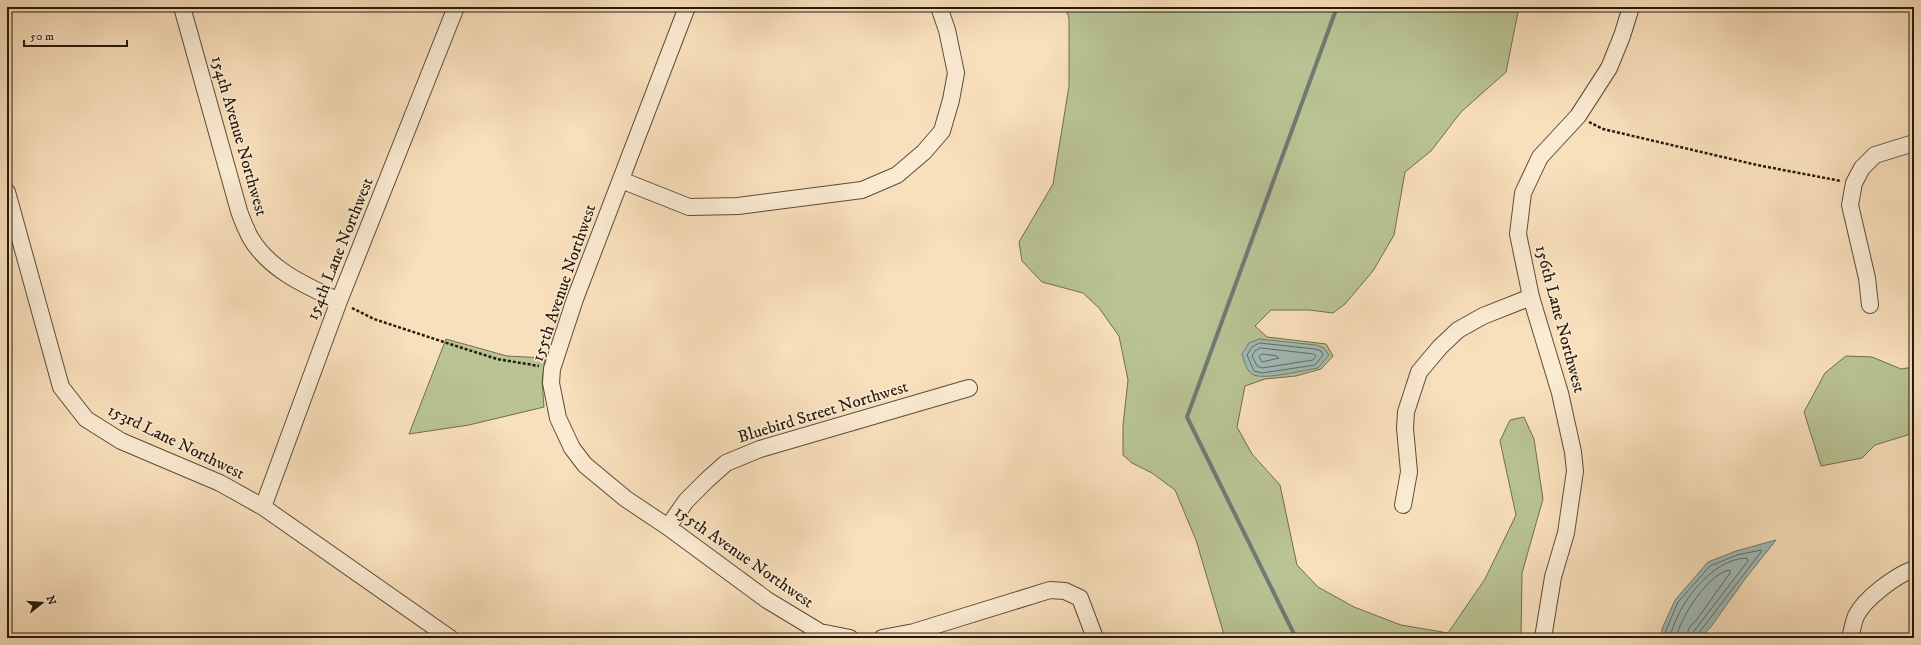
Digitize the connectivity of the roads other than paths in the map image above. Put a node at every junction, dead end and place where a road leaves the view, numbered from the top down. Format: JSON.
{"nodes":[{"id":1,"x":182,"y":7,"type":"edge"},
{"id":2,"x":456,"y":7,"type":"edge"},
{"id":3,"x":687,"y":7,"type":"edge"},
{"id":4,"x":939,"y":7,"type":"edge"},
{"id":5,"x":1631,"y":7,"type":"edge"},
{"id":6,"x":1914,"y":143,"type":"edge"},
{"id":7,"x":621,"y":180,"type":"junction"},
{"id":8,"x":7,"y":192,"type":"edge"},
{"id":9,"x":1531,"y":298,"type":"junction"},
{"id":10,"x":339,"y":301,"type":"junction"},
{"id":11,"x":1870,"y":304,"type":"dead end"},
{"id":12,"x":969,"y":388,"type":"dead end"},
{"id":13,"x":1403,"y":505,"type":"dead end"},
{"id":14,"x":263,"y":506,"type":"junction"},
{"id":15,"x":668,"y":527,"type":"junction"},
{"id":16,"x":1914,"y":569,"type":"edge"},
{"id":17,"x":843,"y":637,"type":"edge"},
{"id":18,"x":450,"y":638,"type":"edge"},
{"id":19,"x":882,"y":638,"type":"edge"},
{"id":20,"x":1095,"y":638,"type":"edge"},
{"id":21,"x":1543,"y":638,"type":"edge"},
{"id":22,"x":1850,"y":638,"type":"edge"}],
"edges":[{"from":1,"to":10,"type":"street","name":"154th Avenue Northwest"},
{"from":2,"to":10,"type":"street","name":"154th Lane Northwest"},
{"from":3,"to":7,"type":"street","name":"155th Avenue Northwest"},
{"from":4,"to":7,"type":"street"},
{"from":5,"to":9,"type":"street","name":"156th Lane Northwest"},
{"from":6,"to":11,"type":"street"},
{"from":7,"to":15,"type":"street","name":"155th Avenue Northwest"},
{"from":8,"to":14,"type":"street","name":"153rd Lane Northwest"},
{"from":9,"to":13,"type":"street"},
{"from":9,"to":21,"type":"street","name":"156th Lane Northwest"},
{"from":10,"to":14,"type":"street","name":"154th Lane Northwest"},
{"from":12,"to":15,"type":"street","name":"Bluebird Street Northwest"},
{"from":14,"to":18,"type":"street","name":"153rd Lane Northwest"},
{"from":15,"to":17,"type":"street","name":"155th Avenue Northwest"},
{"from":16,"to":22,"type":"street"},
{"from":19,"to":20,"type":"street"}]}
